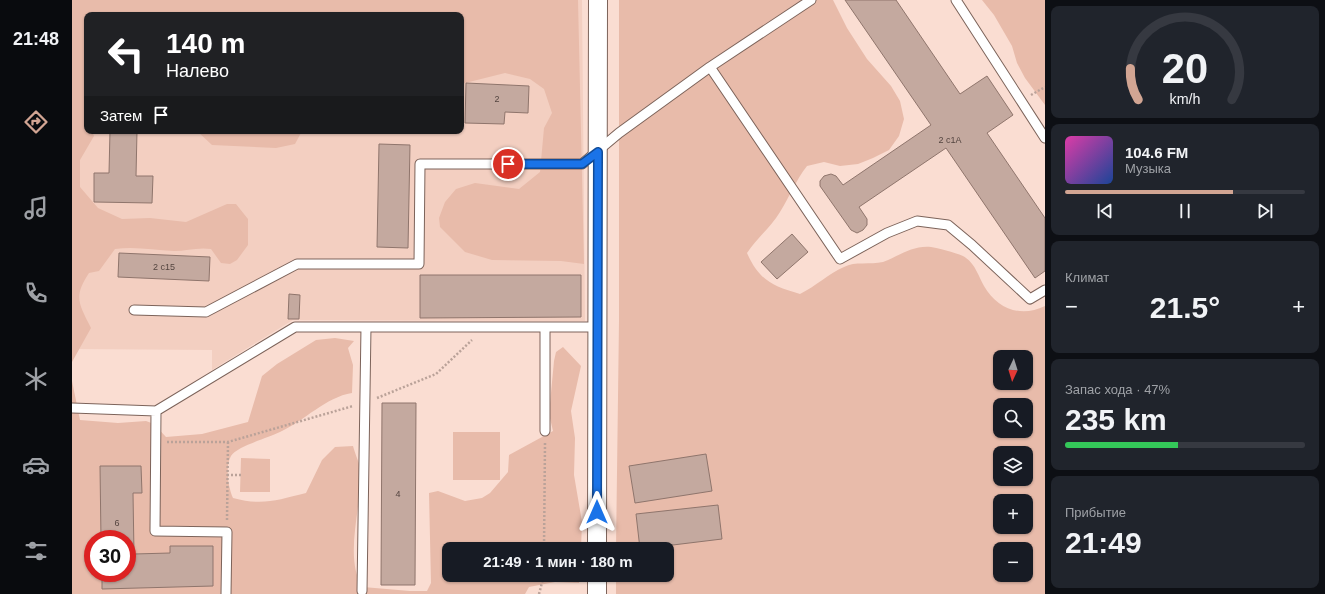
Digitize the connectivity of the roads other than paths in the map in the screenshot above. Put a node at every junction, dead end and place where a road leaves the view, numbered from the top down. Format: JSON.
{"nodes":[{"id":1,"x":598,"y":0,"type":"edge"},
{"id":2,"x":811,"y":0,"type":"edge"},
{"id":3,"x":956,"y":0,"type":"edge"},
{"id":4,"x":710,"y":67,"type":"junction"},
{"id":5,"x":1045,"y":138,"type":"edge"},
{"id":6,"x":598,"y":152,"type":"junction"},
{"id":7,"x":1045,"y":290,"type":"edge"},
{"id":8,"x":134,"y":310,"type":"dead end"},
{"id":9,"x":366,"y":327,"type":"junction"},
{"id":10,"x":545,"y":327,"type":"junction"},
{"id":11,"x":597,"y":327,"type":"junction"},
{"id":12,"x":72,"y":408,"type":"edge"},
{"id":13,"x":156,"y":411,"type":"junction"},
{"id":14,"x":545,"y":431,"type":"road end"},
{"id":15,"x":597,"y":542,"type":"edge"},
{"id":16,"x":597,"y":582,"type":"edge"},
{"id":17,"x":362,"y":591,"type":"dead end"},
{"id":18,"x":226,"y":594,"type":"edge"},
{"id":19,"x":597,"y":594,"type":"edge"}],
"edges":[{"from":1,"to":6,"type":"street"},
{"from":2,"to":4,"type":"lane"},
{"from":3,"to":5,"type":"lane"},
{"from":4,"to":6,"type":"lane"},
{"from":4,"to":7,"type":"lane"},
{"from":6,"to":8,"type":"lane"},
{"from":6,"to":11,"type":"street"},
{"from":9,"to":10,"type":"lane"},
{"from":9,"to":13,"type":"lane"},
{"from":9,"to":17,"type":"lane"},
{"from":10,"to":11,"type":"lane"},
{"from":10,"to":14,"type":"lane"},
{"from":11,"to":15,"type":"street"},
{"from":12,"to":13,"type":"lane"},
{"from":13,"to":18,"type":"lane"},
{"from":16,"to":19,"type":"street"}]}
